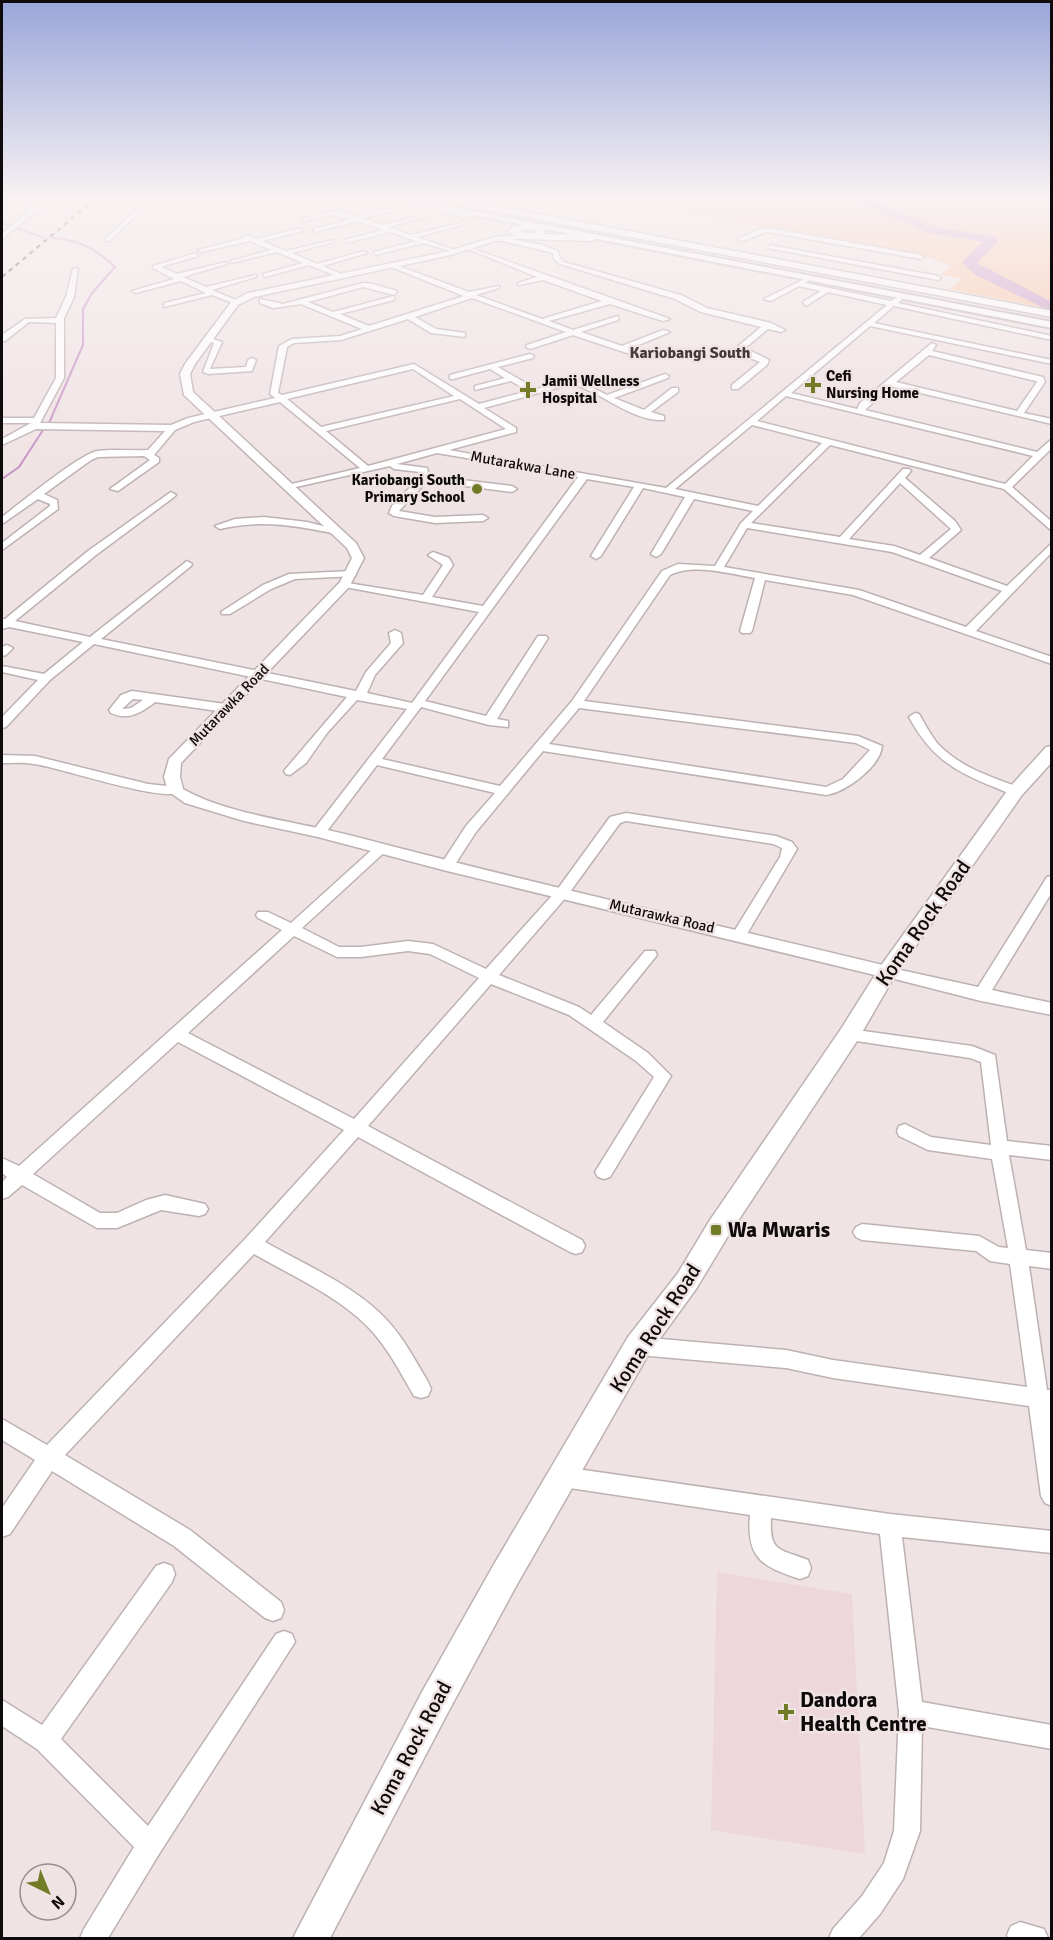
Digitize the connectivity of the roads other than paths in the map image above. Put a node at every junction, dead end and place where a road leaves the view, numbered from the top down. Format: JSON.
{"nodes":[{"id":1,"x":827,"y":290,"type":"edge"},
{"id":2,"x":71,"y":291,"type":"edge"},
{"id":3,"x":206,"y":291,"type":"edge"},
{"id":4,"x":267,"y":291,"type":"edge"},
{"id":5,"x":342,"y":291,"type":"edge"},
{"id":6,"x":383,"y":291,"type":"edge"},
{"id":7,"x":457,"y":291,"type":"edge"},
{"id":8,"x":485,"y":291,"type":"edge"},
{"id":9,"x":576,"y":291,"type":"edge"},
{"id":10,"x":656,"y":291,"type":"edge"},
{"id":11,"x":785,"y":291,"type":"edge"},
{"id":12,"x":830,"y":291,"type":"edge"},
{"id":13,"x":845,"y":291,"type":"edge"},
{"id":14,"x":874,"y":291,"type":"edge"},
{"id":15,"x":920,"y":291,"type":"edge"},
{"id":16,"x":922,"y":291,"type":"edge"},
{"id":17,"x":213,"y":293,"type":"junction"},
{"id":18,"x":934,"y":293,"type":"junction"},
{"id":19,"x":469,"y":295,"type":"junction"},
{"id":20,"x":768,"y":299,"type":"dead end"},
{"id":21,"x":263,"y":301,"type":"dead end"},
{"id":22,"x":301,"y":301,"type":"junction"},
{"id":23,"x":896,"y":301,"type":"junction"},
{"id":24,"x":608,"y":302,"type":"junction"},
{"id":25,"x":236,"y":303,"type":"junction"},
{"id":26,"x":806,"y":304,"type":"dead end"},
{"id":27,"x":167,"y":305,"type":"dead end"},
{"id":28,"x":333,"y":314,"type":"junction"},
{"id":29,"x":410,"y":317,"type":"junction"},
{"id":30,"x":380,"y":318,"type":"dead end"},
{"id":31,"x":615,"y":318,"type":"dead end"},
{"id":32,"x":666,"y":320,"type":"dead end"},
{"id":33,"x":1051,"y":320,"type":"edge"},
{"id":34,"x":60,"y":321,"type":"junction"},
{"id":35,"x":542,"y":321,"type":"junction"},
{"id":36,"x":391,"y":323,"type":"junction"},
{"id":37,"x":869,"y":324,"type":"junction"},
{"id":38,"x":768,"y":325,"type":"junction"},
{"id":39,"x":369,"y":329,"type":"junction"},
{"id":40,"x":781,"y":330,"type":"dead end"},
{"id":41,"x":576,"y":332,"type":"junction"},
{"id":42,"x":666,"y":332,"type":"dead end"},
{"id":43,"x":462,"y":335,"type":"dead end"},
{"id":44,"x":1052,"y":338,"type":"edge"},
{"id":45,"x":2,"y":339,"type":"edge"},
{"id":46,"x":207,"y":339,"type":"junction"},
{"id":47,"x":941,"y":339,"type":"junction"},
{"id":48,"x":622,"y":349,"type":"junction"},
{"id":49,"x":927,"y":352,"type":"junction"},
{"id":50,"x":636,"y":354,"type":"dead end"},
{"id":51,"x":252,"y":360,"type":"dead end"},
{"id":52,"x":1052,"y":362,"type":"edge"},
{"id":53,"x":491,"y":366,"type":"junction"},
{"id":54,"x":665,"y":376,"type":"dead end"},
{"id":55,"x":453,"y":377,"type":"dead end"},
{"id":56,"x":513,"y":378,"type":"junction"},
{"id":57,"x":889,"y":383,"type":"junction"},
{"id":58,"x":735,"y":387,"type":"dead end"},
{"id":59,"x":478,"y":388,"type":"dead end"},
{"id":60,"x":675,"y":390,"type":"dead end"},
{"id":61,"x":534,"y":391,"type":"junction"},
{"id":62,"x":786,"y":394,"type":"junction"},
{"id":63,"x":463,"y":396,"type":"junction"},
{"id":64,"x":606,"y":398,"type":"junction"},
{"id":65,"x":282,"y":399,"type":"junction"},
{"id":66,"x":477,"y":407,"type":"junction"},
{"id":67,"x":860,"y":411,"type":"junction"},
{"id":68,"x":644,"y":414,"type":"junction"},
{"id":69,"x":1018,"y":414,"type":"junction"},
{"id":70,"x":213,"y":416,"type":"junction"},
{"id":71,"x":661,"y":418,"type":"dead end"},
{"id":72,"x":2,"y":420,"type":"edge"},
{"id":73,"x":752,"y":422,"type":"junction"},
{"id":74,"x":1052,"y":422,"type":"edge"},
{"id":75,"x":36,"y":423,"type":"junction"},
{"id":76,"x":172,"y":428,"type":"junction"},
{"id":77,"x":319,"y":430,"type":"junction"},
{"id":78,"x":2,"y":442,"type":"edge"},
{"id":79,"x":828,"y":442,"type":"junction"},
{"id":80,"x":1052,"y":442,"type":"edge"},
{"id":81,"x":439,"y":450,"type":"junction"},
{"id":82,"x":147,"y":454,"type":"junction"},
{"id":83,"x":1038,"y":455,"type":"junction"},
{"id":84,"x":913,"y":464,"type":"junction"},
{"id":85,"x":382,"y":465,"type":"junction"},
{"id":86,"x":367,"y":469,"type":"junction"},
{"id":87,"x":584,"y":476,"type":"junction"},
{"id":88,"x":425,"y":478,"type":"junction"},
{"id":89,"x":900,"y":479,"type":"junction"},
{"id":90,"x":640,"y":485,"type":"junction"},
{"id":91,"x":290,"y":487,"type":"junction"},
{"id":92,"x":1007,"y":487,"type":"junction"},
{"id":93,"x":115,"y":489,"type":"dead end"},
{"id":94,"x":512,"y":489,"type":"dead end"},
{"id":95,"x":669,"y":490,"type":"junction"},
{"id":96,"x":37,"y":495,"type":"junction"},
{"id":97,"x":171,"y":495,"type":"dead end"},
{"id":98,"x":691,"y":495,"type":"junction"},
{"id":99,"x":758,"y":508,"type":"junction"},
{"id":100,"x":483,"y":518,"type":"dead end"},
{"id":101,"x":2,"y":521,"type":"edge"},
{"id":102,"x":744,"y":525,"type":"junction"},
{"id":103,"x":220,"y":526,"type":"dead end"},
{"id":104,"x":1052,"y":528,"type":"edge"},
{"id":105,"x":337,"y":531,"type":"junction"},
{"id":106,"x":843,"y":540,"type":"junction"},
{"id":107,"x":2,"y":547,"type":"edge"},
{"id":108,"x":1049,"y":552,"type":"edge"},
{"id":109,"x":656,"y":554,"type":"dead end"},
{"id":110,"x":433,"y":555,"type":"dead end"},
{"id":111,"x":596,"y":556,"type":"dead end"},
{"id":112,"x":924,"y":558,"type":"junction"},
{"id":113,"x":187,"y":564,"type":"dead end"},
{"id":114,"x":718,"y":569,"type":"junction"},
{"id":115,"x":761,"y":576,"type":"junction"},
{"id":116,"x":348,"y":579,"type":"junction"},
{"id":117,"x":1010,"y":590,"type":"junction"},
{"id":118,"x":426,"y":598,"type":"junction"},
{"id":119,"x":486,"y":610,"type":"junction"},
{"id":120,"x":226,"y":612,"type":"dead end"},
{"id":121,"x":3,"y":624,"type":"edge"},
{"id":122,"x":746,"y":631,"type":"dead end"},
{"id":123,"x":969,"y":631,"type":"junction"},
{"id":124,"x":395,"y":633,"type":"dead end"},
{"id":125,"x":542,"y":638,"type":"dead end"},
{"id":126,"x":95,"y":640,"type":"junction"},
{"id":127,"x":1052,"y":661,"type":"edge"},
{"id":128,"x":7,"y":671,"type":"edge"},
{"id":129,"x":258,"y":675,"type":"junction"},
{"id":130,"x":46,"y":678,"type":"junction"},
{"id":131,"x":2,"y":682,"type":"edge"},
{"id":132,"x":357,"y":696,"type":"junction"},
{"id":133,"x":152,"y":698,"type":"dead end"},
{"id":134,"x":576,"y":704,"type":"junction"},
{"id":135,"x":416,"y":705,"type":"junction"},
{"id":136,"x":225,"y":708,"type":"junction"},
{"id":137,"x":915,"y":717,"type":"dead end"},
{"id":138,"x":489,"y":721,"type":"junction"},
{"id":139,"x":2,"y":724,"type":"edge"},
{"id":140,"x":504,"y":724,"type":"dead end"},
{"id":141,"x":542,"y":747,"type":"junction"},
{"id":142,"x":1052,"y":751,"type":"edge"},
{"id":143,"x":2,"y":759,"type":"edge"},
{"id":144,"x":374,"y":761,"type":"junction"},
{"id":145,"x":290,"y":771,"type":"dead end"},
{"id":146,"x":176,"y":791,"type":"junction"},
{"id":147,"x":505,"y":791,"type":"junction"},
{"id":148,"x":1016,"y":791,"type":"junction"},
{"id":149,"x":319,"y":832,"type":"junction"},
{"id":150,"x":381,"y":849,"type":"junction"},
{"id":151,"x":447,"y":866,"type":"junction"},
{"id":152,"x":1052,"y":880,"type":"edge"},
{"id":153,"x":562,"y":893,"type":"junction"},
{"id":154,"x":263,"y":915,"type":"dead end"},
{"id":155,"x":291,"y":930,"type":"junction"},
{"id":156,"x":739,"y":935,"type":"junction"},
{"id":157,"x":650,"y":955,"type":"dead end"},
{"id":158,"x":887,"y":972,"type":"junction"},
{"id":159,"x":489,"y":977,"type":"junction"},
{"id":160,"x":981,"y":995,"type":"junction"},
{"id":161,"x":1052,"y":1009,"type":"edge"},
{"id":162,"x":594,"y":1022,"type":"junction"},
{"id":163,"x":176,"y":1035,"type":"junction"},
{"id":164,"x":849,"y":1035,"type":"junction"},
{"id":165,"x":355,"y":1129,"type":"junction"},
{"id":166,"x":905,"y":1131,"type":"dead end"},
{"id":167,"x":1001,"y":1150,"type":"junction"},
{"id":168,"x":1052,"y":1153,"type":"edge"},
{"id":169,"x":2,"y":1165,"type":"edge"},
{"id":170,"x":604,"y":1172,"type":"dead end"},
{"id":171,"x":20,"y":1176,"type":"junction"},
{"id":172,"x":2,"y":1192,"type":"edge"},
{"id":173,"x":199,"y":1209,"type":"dead end"},
{"id":174,"x":862,"y":1232,"type":"dead end"},
{"id":175,"x":252,"y":1244,"type":"junction"},
{"id":176,"x":576,"y":1246,"type":"dead end"},
{"id":177,"x":1018,"y":1256,"type":"junction"},
{"id":178,"x":1052,"y":1261,"type":"edge"},
{"id":179,"x":638,"y":1346,"type":"junction"},
{"id":180,"x":422,"y":1389,"type":"dead end"},
{"id":181,"x":1045,"y":1399,"type":"edge"},
{"id":182,"x":2,"y":1429,"type":"edge"},
{"id":183,"x":49,"y":1457,"type":"junction"},
{"id":184,"x":563,"y":1477,"type":"junction"},
{"id":185,"x":1052,"y":1496,"type":"edge"},
{"id":186,"x":761,"y":1506,"type":"junction"},
{"id":187,"x":890,"y":1525,"type":"junction"},
{"id":188,"x":2,"y":1526,"type":"edge"},
{"id":189,"x":1052,"y":1542,"type":"edge"},
{"id":190,"x":800,"y":1568,"type":"dead end"},
{"id":191,"x":164,"y":1574,"type":"dead end"},
{"id":192,"x":273,"y":1610,"type":"dead end"},
{"id":193,"x":284,"y":1642,"type":"dead end"},
{"id":194,"x":2,"y":1712,"type":"edge"},
{"id":195,"x":911,"y":1712,"type":"junction"},
{"id":196,"x":1052,"y":1737,"type":"edge"},
{"id":197,"x":45,"y":1741,"type":"junction"},
{"id":198,"x":150,"y":1845,"type":"junction"},
{"id":199,"x":93,"y":1938,"type":"edge"},
{"id":200,"x":311,"y":1938,"type":"edge"},
{"id":201,"x":842,"y":1938,"type":"edge"}],
"edges":[{"from":1,"to":26,"type":"street"},
{"from":2,"to":34,"type":"street"},
{"from":3,"to":17,"type":"street"},
{"from":4,"to":25,"type":"street"},
{"from":5,"to":22,"type":"street"},
{"from":6,"to":28,"type":"street"},
{"from":7,"to":19,"type":"street"},
{"from":8,"to":19,"type":"street"},
{"from":9,"to":24,"type":"street"},
{"from":10,"to":38,"type":"street"},
{"from":11,"to":20,"type":"street"},
{"from":12,"to":23,"type":"street"},
{"from":13,"to":23,"type":"main road"},
{"from":14,"to":33,"type":"main road"},
{"from":15,"to":18,"type":"main road"},
{"from":16,"to":18,"type":"main road"},
{"from":17,"to":25,"type":"street"},
{"from":17,"to":27,"type":"street"},
{"from":18,"to":33,"type":"main road"},
{"from":19,"to":29,"type":"street"},
{"from":19,"to":35,"type":"street"},
{"from":21,"to":22,"type":"street"},
{"from":22,"to":28,"type":"street"},
{"from":23,"to":33,"type":"main road"},
{"from":23,"to":37,"type":"street"},
{"from":23,"to":44,"type":"street"},
{"from":24,"to":32,"type":"street"},
{"from":24,"to":35,"type":"street"},
{"from":25,"to":46,"type":"street"},
{"from":28,"to":39,"type":"street"},
{"from":29,"to":36,"type":"street"},
{"from":29,"to":43,"type":"street"},
{"from":30,"to":36,"type":"street"},
{"from":31,"to":41,"type":"street"},
{"from":34,"to":45,"type":"street"},
{"from":34,"to":75,"type":"street"},
{"from":35,"to":41,"type":"street"},
{"from":36,"to":39,"type":"street"},
{"from":37,"to":47,"type":"street"},
{"from":37,"to":62,"type":"street"},
{"from":38,"to":40,"type":"street"},
{"from":38,"to":58,"type":"street"},
{"from":39,"to":65,"type":"street"},
{"from":41,"to":48,"type":"street"},
{"from":41,"to":53,"type":"street"},
{"from":42,"to":48,"type":"street"},
{"from":46,"to":51,"type":"street"},
{"from":46,"to":70,"type":"street"},
{"from":47,"to":49,"type":"street"},
{"from":47,"to":52,"type":"street"},
{"from":48,"to":50,"type":"street"},
{"from":49,"to":57,"type":"street"},
{"from":49,"to":69,"type":"street"},
{"from":53,"to":55,"type":"street"},
{"from":53,"to":56,"type":"street"},
{"from":54,"to":64,"type":"street"},
{"from":56,"to":59,"type":"street"},
{"from":56,"to":61,"type":"street"},
{"from":57,"to":67,"type":"street"},
{"from":57,"to":69,"type":"street"},
{"from":60,"to":68,"type":"street"},
{"from":61,"to":64,"type":"street"},
{"from":61,"to":66,"type":"street"},
{"from":62,"to":67,"type":"street"},
{"from":62,"to":73,"type":"street"},
{"from":63,"to":65,"type":"street"},
{"from":63,"to":66,"type":"street"},
{"from":63,"to":77,"type":"street"},
{"from":64,"to":68,"type":"street"},
{"from":65,"to":70,"type":"street"},
{"from":65,"to":77,"type":"street"},
{"from":66,"to":81,"type":"street"},
{"from":67,"to":83,"type":"street"},
{"from":68,"to":71,"type":"street"},
{"from":69,"to":74,"type":"street"},
{"from":70,"to":76,"type":"street"},
{"from":70,"to":91,"type":"street"},
{"from":72,"to":75,"type":"street"},
{"from":73,"to":79,"type":"street"},
{"from":73,"to":95,"type":"street"},
{"from":75,"to":76,"type":"street"},
{"from":75,"to":78,"type":"street"},
{"from":76,"to":82,"type":"street"},
{"from":77,"to":86,"type":"street"},
{"from":79,"to":84,"type":"street"},
{"from":79,"to":99,"type":"street"},
{"from":80,"to":83,"type":"street"},
{"from":81,"to":85,"type":"street","name":"Mutarakwa Lane"},
{"from":81,"to":87,"type":"street","name":"Mutarakwa Lane"},
{"from":82,"to":93,"type":"street"},
{"from":82,"to":96,"type":"street"},
{"from":83,"to":92,"type":"street"},
{"from":84,"to":89,"type":"street"},
{"from":84,"to":92,"type":"street"},
{"from":85,"to":86,"type":"street","name":"Mutarakwa Lane"},
{"from":85,"to":88,"type":"street"},
{"from":86,"to":91,"type":"street","name":"Mutarakwa Lane"},
{"from":87,"to":90,"type":"street","name":"Mutarakwa Lane"},
{"from":87,"to":119,"type":"street"},
{"from":88,"to":94,"type":"street"},
{"from":88,"to":100,"type":"street"},
{"from":89,"to":106,"type":"street"},
{"from":89,"to":112,"type":"street"},
{"from":90,"to":95,"type":"street","name":"Mutarakwa Lane"},
{"from":90,"to":111,"type":"street"},
{"from":91,"to":105,"type":"street"},
{"from":92,"to":104,"type":"street"},
{"from":95,"to":98,"type":"street","name":"Mutarakwa Lane"},
{"from":96,"to":101,"type":"street"},
{"from":96,"to":107,"type":"street"},
{"from":97,"to":121,"type":"street"},
{"from":98,"to":99,"type":"street","name":"Mutarakwa Lane"},
{"from":98,"to":109,"type":"street"},
{"from":99,"to":102,"type":"street"},
{"from":102,"to":106,"type":"street"},
{"from":102,"to":114,"type":"street"},
{"from":103,"to":105,"type":"street"},
{"from":105,"to":116,"type":"street"},
{"from":106,"to":112,"type":"street"},
{"from":108,"to":117,"type":"street"},
{"from":110,"to":118,"type":"street"},
{"from":112,"to":117,"type":"street"},
{"from":113,"to":126,"type":"street"},
{"from":114,"to":115,"type":"street"},
{"from":114,"to":134,"type":"street"},
{"from":115,"to":122,"type":"street"},
{"from":115,"to":123,"type":"street"},
{"from":116,"to":118,"type":"street"},
{"from":116,"to":120,"type":"street"},
{"from":116,"to":129,"type":"street","name":"Mutarawka Road"},
{"from":117,"to":123,"type":"street"},
{"from":118,"to":119,"type":"street"},
{"from":119,"to":135,"type":"street"},
{"from":121,"to":126,"type":"street"},
{"from":123,"to":127,"type":"street"},
{"from":124,"to":132,"type":"street"},
{"from":125,"to":138,"type":"street"},
{"from":126,"to":129,"type":"street"},
{"from":126,"to":130,"type":"street"},
{"from":128,"to":130,"type":"street"},
{"from":128,"to":131,"type":"street"},
{"from":129,"to":132,"type":"street"},
{"from":129,"to":136,"type":"street","name":"Mutarawka Road"},
{"from":130,"to":139,"type":"street"},
{"from":132,"to":135,"type":"street"},
{"from":132,"to":145,"type":"street"},
{"from":133,"to":136,"type":"street"},
{"from":134,"to":141,"type":"street"},
{"from":134,"to":141,"type":"street"},
{"from":135,"to":138,"type":"street"},
{"from":135,"to":144,"type":"street"},
{"from":136,"to":146,"type":"street","name":"Mutarawka Road"},
{"from":137,"to":148,"type":"street"},
{"from":138,"to":140,"type":"street"},
{"from":141,"to":147,"type":"street"},
{"from":142,"to":148,"type":"main road","name":"Koma Rock Road"},
{"from":143,"to":146,"type":"street"},
{"from":144,"to":147,"type":"street"},
{"from":144,"to":149,"type":"street"},
{"from":146,"to":149,"type":"street","name":"Mutarawka Road"},
{"from":147,"to":151,"type":"street"},
{"from":148,"to":158,"type":"main road","name":"Koma Rock Road"},
{"from":149,"to":150,"type":"street","name":"Mutarawka Road"},
{"from":150,"to":151,"type":"street","name":"Mutarawka Road"},
{"from":150,"to":155,"type":"street"},
{"from":151,"to":153,"type":"street","name":"Mutarawka Road"},
{"from":152,"to":160,"type":"street"},
{"from":153,"to":156,"type":"street","name":"Mutarawka Road"},
{"from":153,"to":156,"type":"street"},
{"from":153,"to":159,"type":"street"},
{"from":154,"to":155,"type":"street"},
{"from":155,"to":159,"type":"street"},
{"from":155,"to":163,"type":"street"},
{"from":156,"to":158,"type":"street","name":"Mutarawka Road"},
{"from":157,"to":162,"type":"street"},
{"from":158,"to":160,"type":"street"},
{"from":158,"to":164,"type":"main road","name":"Koma Rock Road"},
{"from":159,"to":162,"type":"street"},
{"from":159,"to":165,"type":"street"},
{"from":160,"to":161,"type":"street"},
{"from":162,"to":170,"type":"street"},
{"from":163,"to":165,"type":"street"},
{"from":163,"to":171,"type":"street"},
{"from":164,"to":167,"type":"street"},
{"from":164,"to":179,"type":"main road","name":"Koma Rock Road"},
{"from":165,"to":175,"type":"street"},
{"from":165,"to":176,"type":"street"},
{"from":166,"to":167,"type":"street"},
{"from":167,"to":168,"type":"street"},
{"from":167,"to":177,"type":"street"},
{"from":169,"to":171,"type":"street"},
{"from":171,"to":172,"type":"street"},
{"from":171,"to":173,"type":"street"},
{"from":174,"to":177,"type":"street"},
{"from":175,"to":180,"type":"street"},
{"from":175,"to":183,"type":"street"},
{"from":177,"to":178,"type":"street"},
{"from":177,"to":181,"type":"street"},
{"from":179,"to":181,"type":"street"},
{"from":179,"to":184,"type":"main road","name":"Koma Rock Road"},
{"from":181,"to":185,"type":"street"},
{"from":182,"to":183,"type":"street"},
{"from":183,"to":188,"type":"street"},
{"from":183,"to":192,"type":"street"},
{"from":184,"to":186,"type":"street"},
{"from":184,"to":200,"type":"main road","name":"Koma Rock Road"},
{"from":186,"to":187,"type":"street"},
{"from":186,"to":190,"type":"street"},
{"from":187,"to":189,"type":"street"},
{"from":187,"to":195,"type":"street"},
{"from":191,"to":197,"type":"street"},
{"from":193,"to":198,"type":"street"},
{"from":194,"to":197,"type":"street"},
{"from":195,"to":196,"type":"street"},
{"from":195,"to":201,"type":"street"},
{"from":197,"to":198,"type":"street"},
{"from":198,"to":199,"type":"street"}]}
